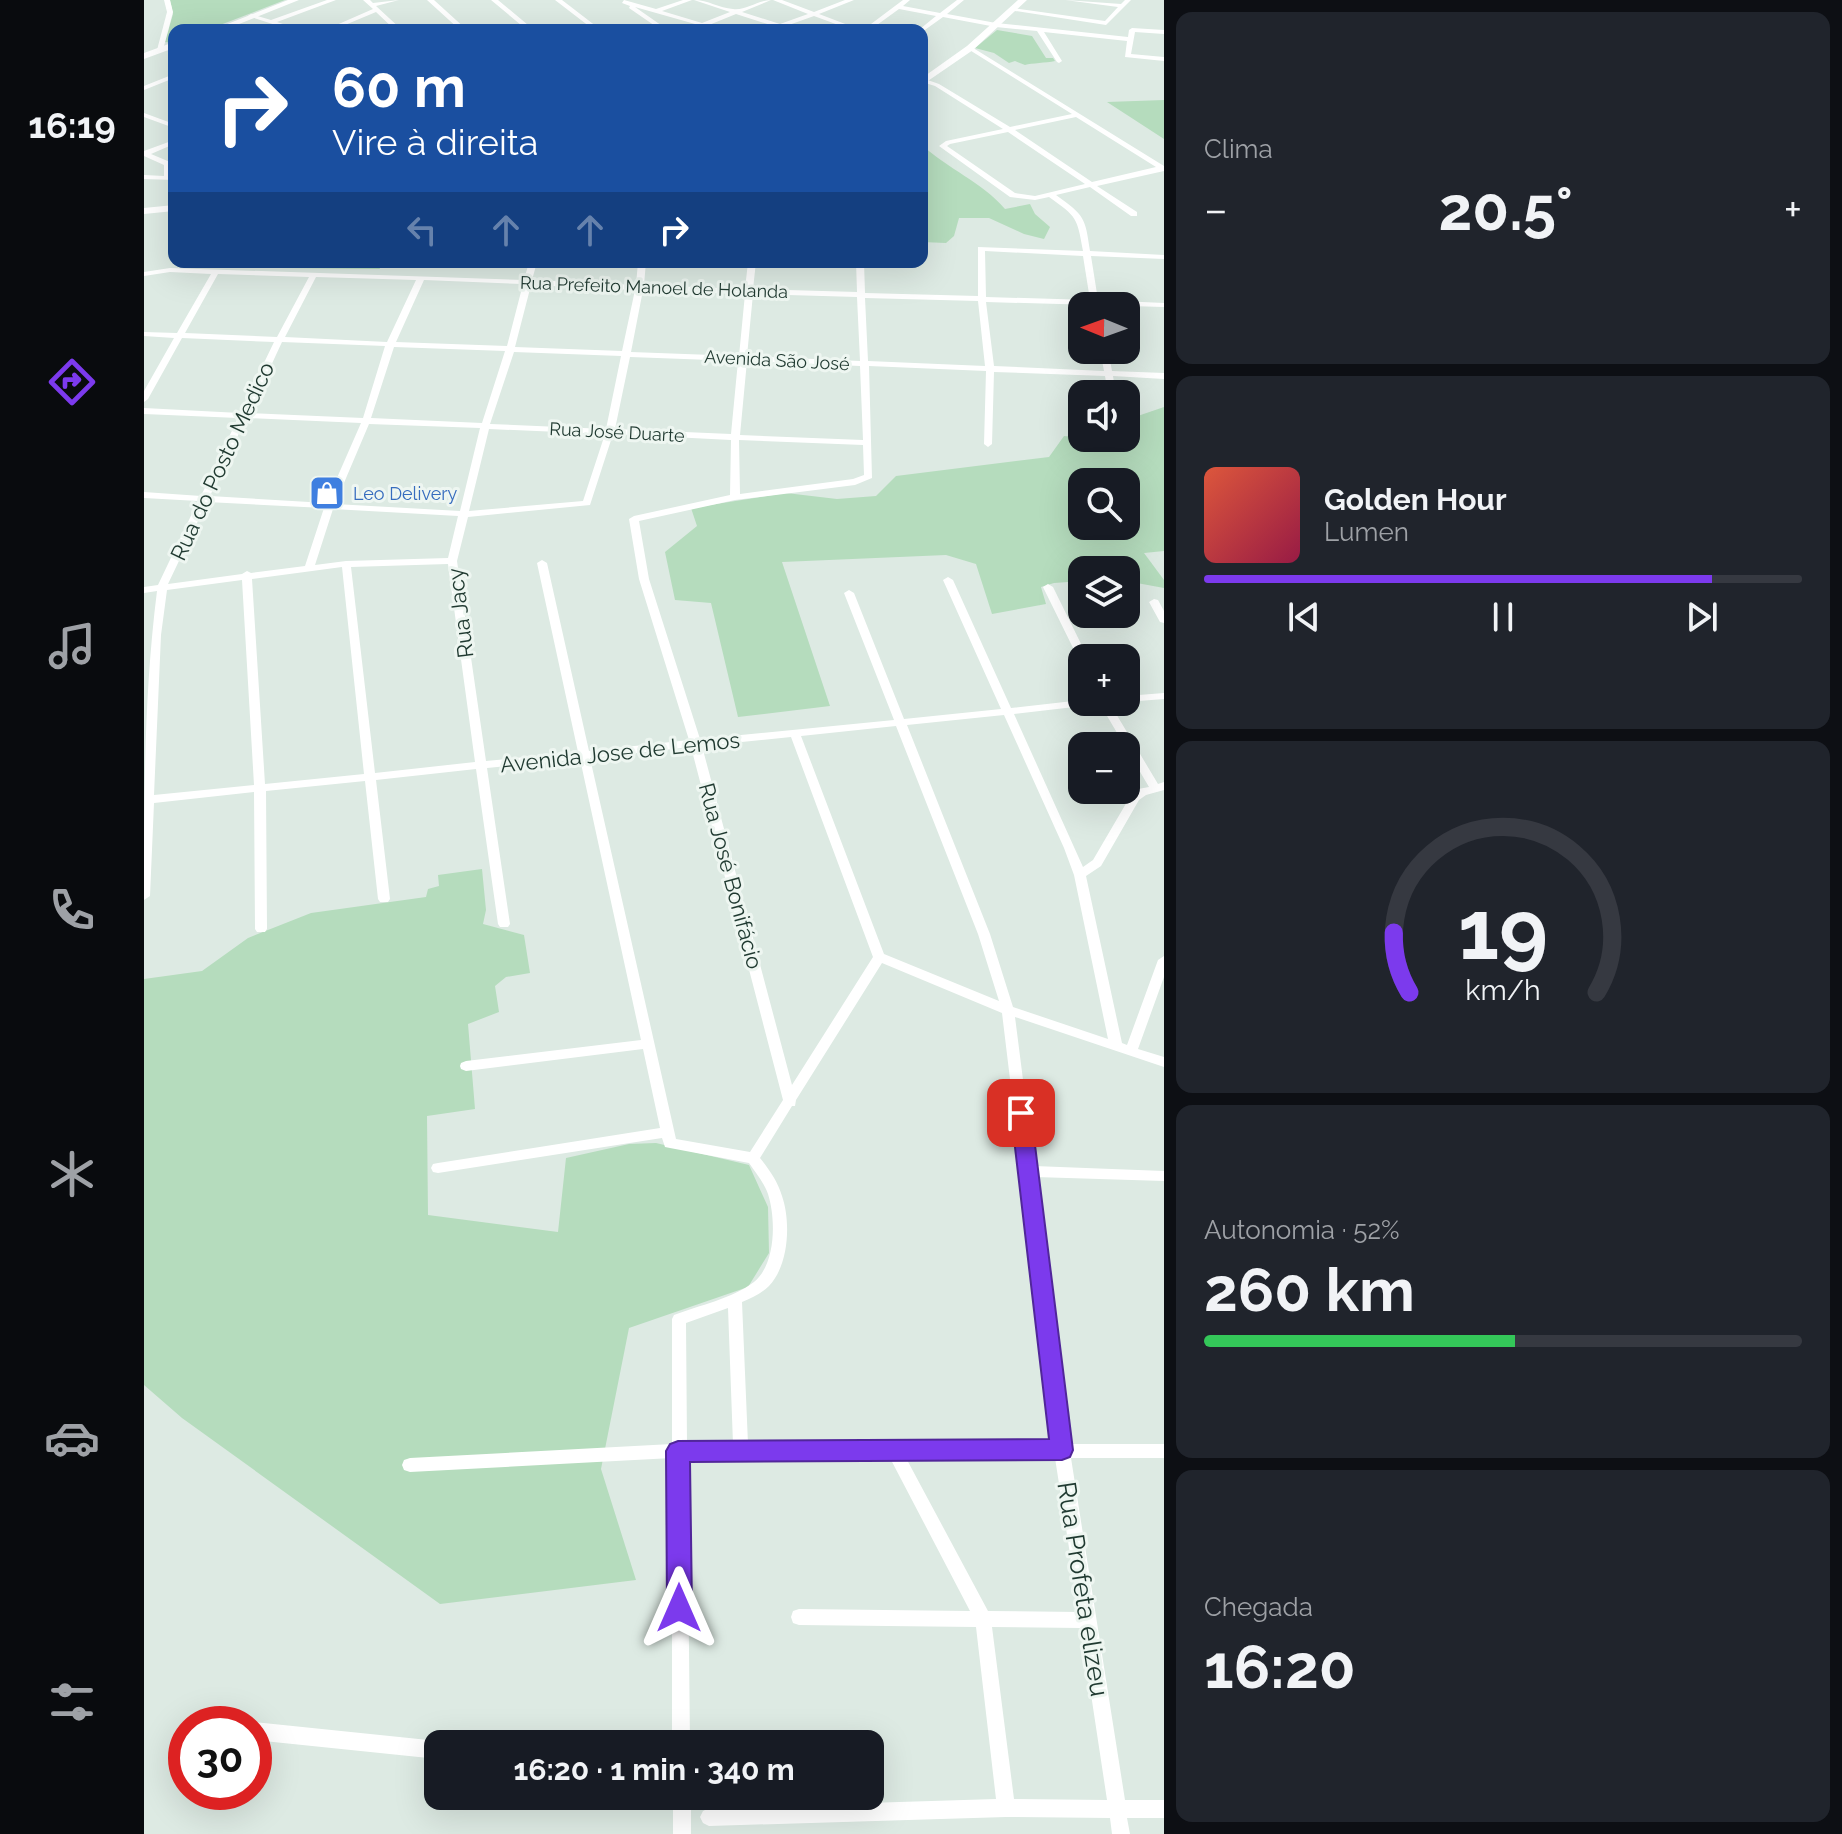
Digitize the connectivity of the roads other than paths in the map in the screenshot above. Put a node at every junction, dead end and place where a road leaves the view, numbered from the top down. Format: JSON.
{"nodes":[{"id":1,"x":167,"y":0,"type":"edge"},
{"id":2,"x":295,"y":0,"type":"edge"},
{"id":3,"x":333,"y":0,"type":"edge"},
{"id":4,"x":396,"y":0,"type":"edge"},
{"id":5,"x":430,"y":0,"type":"edge"},
{"id":6,"x":494,"y":0,"type":"edge"},
{"id":7,"x":558,"y":0,"type":"edge"},
{"id":8,"x":689,"y":0,"type":"edge"},
{"id":9,"x":697,"y":0,"type":"edge"},
{"id":10,"x":768,"y":0,"type":"edge"},
{"id":11,"x":776,"y":0,"type":"edge"},
{"id":12,"x":850,"y":0,"type":"edge"},
{"id":13,"x":907,"y":0,"type":"edge"},
{"id":14,"x":961,"y":0,"type":"edge"},
{"id":15,"x":1023,"y":0,"type":"edge"},
{"id":16,"x":1068,"y":0,"type":"edge"},
{"id":17,"x":623,"y":1,"type":"edge"},
{"id":18,"x":1125,"y":3,"type":"edge"},
{"id":19,"x":371,"y":5,"type":"edge"},
{"id":20,"x":898,"y":7,"type":"junction"},
{"id":21,"x":659,"y":10,"type":"junction"},
{"id":22,"x":1012,"y":10,"type":"junction"},
{"id":23,"x":737,"y":11,"type":"junction"},
{"id":24,"x":815,"y":13,"type":"junction"},
{"id":25,"x":251,"y":16,"type":"junction"},
{"id":26,"x":942,"y":16,"type":"junction"},
{"id":27,"x":271,"y":22,"type":"junction"},
{"id":28,"x":231,"y":24,"type":"edge"},
{"id":29,"x":277,"y":24,"type":"edge"},
{"id":30,"x":338,"y":24,"type":"edge"},
{"id":31,"x":392,"y":24,"type":"edge"},
{"id":32,"x":457,"y":24,"type":"edge"},
{"id":33,"x":524,"y":24,"type":"edge"},
{"id":34,"x":590,"y":24,"type":"edge"},
{"id":35,"x":656,"y":24,"type":"edge"},
{"id":36,"x":705,"y":24,"type":"joint"},
{"id":37,"x":774,"y":24,"type":"edge"},
{"id":38,"x":785,"y":24,"type":"edge"},
{"id":39,"x":843,"y":24,"type":"edge"},
{"id":40,"x":874,"y":24,"type":"edge"},
{"id":41,"x":996,"y":25,"type":"junction"},
{"id":42,"x":928,"y":26,"type":"edge"},
{"id":43,"x":1040,"y":31,"type":"junction"},
{"id":44,"x":1164,"y":32,"type":"edge"},
{"id":45,"x":1130,"y":39,"type":"junction"},
{"id":46,"x":168,"y":47,"type":"edge"},
{"id":47,"x":970,"y":48,"type":"junction"},
{"id":48,"x":160,"y":50,"type":"junction"},
{"id":49,"x":144,"y":56,"type":"edge"},
{"id":50,"x":1164,"y":59,"type":"edge"},
{"id":51,"x":1059,"y":61,"type":"dead end"},
{"id":52,"x":928,"y":77,"type":"edge"},
{"id":53,"x":144,"y":78,"type":"edge"},
{"id":54,"x":168,"y":79,"type":"edge"},
{"id":55,"x":159,"y":83,"type":"junction"},
{"id":56,"x":928,"y":84,"type":"edge"},
{"id":57,"x":168,"y":86,"type":"edge"},
{"id":58,"x":144,"y":88,"type":"edge"},
{"id":59,"x":144,"y":115,"type":"edge"},
{"id":60,"x":1078,"y":115,"type":"junction"},
{"id":61,"x":168,"y":124,"type":"edge"},
{"id":62,"x":1010,"y":130,"type":"junction"},
{"id":63,"x":168,"y":144,"type":"edge"},
{"id":64,"x":145,"y":153,"type":"edge"},
{"id":65,"x":168,"y":168,"type":"edge"},
{"id":66,"x":1163,"y":168,"type":"edge"},
{"id":67,"x":144,"y":177,"type":"edge"},
{"id":68,"x":168,"y":178,"type":"edge"},
{"id":69,"x":1091,"y":184,"type":"junction"},
{"id":70,"x":1051,"y":195,"type":"junction"},
{"id":71,"x":168,"y":209,"type":"edge"},
{"id":72,"x":144,"y":211,"type":"edge"},
{"id":73,"x":1134,"y":214,"type":"dead end"},
{"id":74,"x":1087,"y":255,"type":"junction"},
{"id":75,"x":1164,"y":257,"type":"edge"},
{"id":76,"x":174,"y":268,"type":"edge"},
{"id":77,"x":532,"y":268,"type":"edge"},
{"id":78,"x":642,"y":268,"type":"edge"},
{"id":79,"x":751,"y":268,"type":"edge"},
{"id":80,"x":860,"y":268,"type":"edge"},
{"id":81,"x":170,"y":270,"type":"junction"},
{"id":82,"x":216,"y":271,"type":"junction"},
{"id":83,"x":144,"y":274,"type":"edge"},
{"id":84,"x":314,"y":274,"type":"junction"},
{"id":85,"x":421,"y":278,"type":"junction"},
{"id":86,"x":528,"y":283,"type":"junction"},
{"id":87,"x":640,"y":287,"type":"junction"},
{"id":88,"x":749,"y":291,"type":"junction"},
{"id":89,"x":1093,"y":292,"type":"edge"},
{"id":90,"x":859,"y":295,"type":"junction"},
{"id":91,"x":982,"y":299,"type":"junction"},
{"id":92,"x":1068,"y":303,"type":"edge"},
{"id":93,"x":1140,"y":305,"type":"edge"},
{"id":94,"x":1164,"y":305,"type":"edge"},
{"id":95,"x":144,"y":334,"type":"edge"},
{"id":96,"x":180,"y":336,"type":"junction"},
{"id":97,"x":278,"y":342,"type":"junction"},
{"id":98,"x":390,"y":345,"type":"junction"},
{"id":99,"x":510,"y":350,"type":"junction"},
{"id":100,"x":625,"y":353,"type":"junction"},
{"id":101,"x":742,"y":358,"type":"junction"},
{"id":102,"x":865,"y":364,"type":"junction"},
{"id":103,"x":1106,"y":364,"type":"edge"},
{"id":104,"x":990,"y":369,"type":"junction"},
{"id":105,"x":1108,"y":374,"type":"junction"},
{"id":106,"x":1164,"y":376,"type":"edge"},
{"id":107,"x":1109,"y":380,"type":"edge"},
{"id":108,"x":144,"y":399,"type":"edge"},
{"id":109,"x":144,"y":411,"type":"edge"},
{"id":110,"x":244,"y":416,"type":"junction"},
{"id":111,"x":366,"y":421,"type":"junction"},
{"id":112,"x":485,"y":426,"type":"junction"},
{"id":113,"x":610,"y":431,"type":"junction"},
{"id":114,"x":735,"y":438,"type":"junction"},
{"id":115,"x":868,"y":443,"type":"junction"},
{"id":116,"x":988,"y":444,"type":"dead end"},
{"id":117,"x":144,"y":495,"type":"edge"},
{"id":118,"x":735,"y":497,"type":"junction"},
{"id":119,"x":202,"y":501,"type":"junction"},
{"id":120,"x":330,"y":505,"type":"junction"},
{"id":121,"x":465,"y":514,"type":"junction"},
{"id":122,"x":452,"y":561,"type":"junction"},
{"id":123,"x":542,"y":563,"type":"dead end"},
{"id":124,"x":346,"y":564,"type":"junction"},
{"id":125,"x":309,"y":568,"type":"junction"},
{"id":126,"x":247,"y":574,"type":"junction"},
{"id":127,"x":948,"y":580,"type":"dead end"},
{"id":128,"x":162,"y":587,"type":"junction"},
{"id":129,"x":1048,"y":587,"type":"dead end"},
{"id":130,"x":144,"y":590,"type":"edge"},
{"id":131,"x":849,"y":593,"type":"dead end"},
{"id":132,"x":1154,"y":602,"type":"dead end"},
{"id":133,"x":1164,"y":620,"type":"edge"},
{"id":134,"x":1076,"y":644,"type":"edge"},
{"id":135,"x":1164,"y":696,"type":"edge"},
{"id":136,"x":1140,"y":698,"type":"edge"},
{"id":137,"x":1068,"y":705,"type":"edge"},
{"id":138,"x":1007,"y":712,"type":"junction"},
{"id":139,"x":1113,"y":716,"type":"edge"},
{"id":140,"x":900,"y":722,"type":"junction"},
{"id":141,"x":795,"y":733,"type":"junction"},
{"id":142,"x":696,"y":744,"type":"junction"},
{"id":143,"x":586,"y":755,"type":"junction"},
{"id":144,"x":480,"y":767,"type":"junction"},
{"id":145,"x":371,"y":777,"type":"junction"},
{"id":146,"x":260,"y":788,"type":"junction"},
{"id":147,"x":1161,"y":788,"type":"edge"},
{"id":148,"x":147,"y":799,"type":"edge"},
{"id":149,"x":1080,"y":875,"type":"junction"},
{"id":150,"x":144,"y":896,"type":"edge"},
{"id":151,"x":384,"y":899,"type":"dead end"},
{"id":152,"x":504,"y":924,"type":"dead end"},
{"id":153,"x":261,"y":929,"type":"dead end"},
{"id":154,"x":879,"y":957,"type":"junction"},
{"id":155,"x":1164,"y":960,"type":"edge"},
{"id":156,"x":1008,"y":1010,"type":"junction"},
{"id":157,"x":649,"y":1044,"type":"junction"},
{"id":158,"x":1116,"y":1045,"type":"junction"},
{"id":159,"x":1131,"y":1051,"type":"junction"},
{"id":160,"x":1164,"y":1062,"type":"edge"},
{"id":161,"x":466,"y":1066,"type":"dead end"},
{"id":162,"x":790,"y":1102,"type":"junction"},
{"id":163,"x":668,"y":1138,"type":"junction"},
{"id":164,"x":753,"y":1158,"type":"junction"},
{"id":165,"x":438,"y":1168,"type":"dead end"},
{"id":166,"x":1027,"y":1171,"type":"junction"},
{"id":167,"x":1164,"y":1176,"type":"edge"},
{"id":168,"x":735,"y":1298,"type":"junction"},
{"id":169,"x":1062,"y":1450,"type":"junction"},
{"id":170,"x":678,"y":1451,"type":"junction"},
{"id":171,"x":1164,"y":1451,"type":"edge"},
{"id":172,"x":741,"y":1452,"type":"junction"},
{"id":173,"x":895,"y":1453,"type":"junction"},
{"id":174,"x":410,"y":1465,"type":"dead end"},
{"id":175,"x":799,"y":1617,"type":"dead end"},
{"id":176,"x":983,"y":1618,"type":"junction"},
{"id":177,"x":1088,"y":1620,"type":"junction"},
{"id":178,"x":681,"y":1730,"type":"edge"},
{"id":179,"x":272,"y":1733,"type":"edge"},
{"id":180,"x":424,"y":1749,"type":"edge"},
{"id":181,"x":1006,"y":1808,"type":"junction"},
{"id":182,"x":1117,"y":1808,"type":"junction"},
{"id":183,"x":1164,"y":1809,"type":"edge"},
{"id":184,"x":682,"y":1810,"type":"edge"},
{"id":185,"x":709,"y":1817,"type":"dead end"},
{"id":186,"x":682,"y":1834,"type":"edge"},
{"id":187,"x":1121,"y":1834,"type":"edge"}],
"edges":[{"from":1,"to":48,"type":"street"},
{"from":2,"to":25,"type":"street"},
{"from":3,"to":27,"type":"street"},
{"from":4,"to":19,"type":"street"},
{"from":5,"to":32,"type":"street"},
{"from":6,"to":33,"type":"street"},
{"from":7,"to":34,"type":"street"},
{"from":8,"to":21,"type":"street"},
{"from":9,"to":23,"type":"street"},
{"from":10,"to":23,"type":"street"},
{"from":11,"to":24,"type":"street"},
{"from":12,"to":24,"type":"street"},
{"from":13,"to":20,"type":"street"},
{"from":14,"to":26,"type":"street"},
{"from":15,"to":22,"type":"street"},
{"from":16,"to":18,"type":"street"},
{"from":17,"to":21,"type":"street"},
{"from":17,"to":35,"type":"street"},
{"from":18,"to":22,"type":"street"},
{"from":19,"to":30,"type":"street"},
{"from":19,"to":31,"type":"street"},
{"from":20,"to":26,"type":"street"},
{"from":20,"to":40,"type":"street"},
{"from":21,"to":36,"type":"street"},
{"from":22,"to":41,"type":"street"},
{"from":23,"to":36,"type":"street"},
{"from":23,"to":37,"type":"street"},
{"from":24,"to":38,"type":"street"},
{"from":24,"to":39,"type":"street"},
{"from":25,"to":27,"type":"street"},
{"from":25,"to":28,"type":"street"},
{"from":26,"to":41,"type":"street"},
{"from":26,"to":42,"type":"street"},
{"from":27,"to":29,"type":"street"},
{"from":41,"to":43,"type":"street"},
{"from":41,"to":47,"type":"street"},
{"from":43,"to":45,"type":"street"},
{"from":43,"to":51,"type":"street"},
{"from":44,"to":45,"type":"street"},
{"from":45,"to":50,"type":"street"},
{"from":46,"to":48,"type":"street"},
{"from":47,"to":52,"type":"street"},
{"from":47,"to":60,"type":"street"},
{"from":48,"to":49,"type":"street"},
{"from":53,"to":55,"type":"street"},
{"from":54,"to":55,"type":"street"},
{"from":55,"to":57,"type":"street"},
{"from":55,"to":58,"type":"street"},
{"from":56,"to":62,"type":"street"},
{"from":59,"to":61,"type":"street"},
{"from":60,"to":62,"type":"street"},
{"from":60,"to":66,"type":"street"},
{"from":62,"to":69,"type":"street"},
{"from":62,"to":70,"type":"street"},
{"from":63,"to":64,"type":"street"},
{"from":64,"to":65,"type":"street"},
{"from":66,"to":69,"type":"street"},
{"from":67,"to":68,"type":"street"},
{"from":69,"to":70,"type":"street"},
{"from":69,"to":73,"type":"street"},
{"from":70,"to":74,"type":"street"},
{"from":71,"to":72,"type":"street"},
{"from":74,"to":75,"type":"street"},
{"from":74,"to":89,"type":"street"},
{"from":74,"to":91,"type":"street"},
{"from":76,"to":81,"type":"street"},
{"from":77,"to":86,"type":"street","name":"Rua Jacy"},
{"from":78,"to":87,"type":"street"},
{"from":79,"to":88,"type":"street"},
{"from":80,"to":90,"type":"street"},
{"from":81,"to":82,"type":"street","name":"Rua Prefeito Manoel de Holanda"},
{"from":81,"to":83,"type":"street","name":"Rua Prefeito Manoel de Holanda"},
{"from":82,"to":84,"type":"street","name":"Rua Prefeito Manoel de Holanda"},
{"from":82,"to":96,"type":"street"},
{"from":84,"to":85,"type":"street","name":"Rua Prefeito Manoel de Holanda"},
{"from":84,"to":97,"type":"street","name":"Rua do Posto Medico"},
{"from":85,"to":86,"type":"street","name":"Rua Prefeito Manoel de Holanda"},
{"from":85,"to":98,"type":"street"},
{"from":86,"to":87,"type":"street","name":"Rua Prefeito Manoel de Holanda"},
{"from":86,"to":99,"type":"street","name":"Rua Jacy"},
{"from":87,"to":88,"type":"street","name":"Rua Prefeito Manoel de Holanda"},
{"from":87,"to":100,"type":"street"},
{"from":88,"to":90,"type":"street","name":"Rua Prefeito Manoel de Holanda"},
{"from":88,"to":101,"type":"street"},
{"from":90,"to":91,"type":"street","name":"Rua Prefeito Manoel de Holanda"},
{"from":90,"to":102,"type":"street"},
{"from":91,"to":92,"type":"street","name":"Rua Prefeito Manoel de Holanda"},
{"from":91,"to":104,"type":"street"},
{"from":93,"to":94,"type":"street","name":"Rua Prefeito Manoel de Holanda"},
{"from":95,"to":96,"type":"street","name":"Avenida São José"},
{"from":96,"to":97,"type":"street","name":"Avenida São José"},
{"from":96,"to":108,"type":"street"},
{"from":97,"to":98,"type":"street","name":"Avenida São José"},
{"from":97,"to":110,"type":"street","name":"Rua do Posto Medico"},
{"from":98,"to":99,"type":"street","name":"Avenida São José"},
{"from":98,"to":111,"type":"street"},
{"from":99,"to":100,"type":"street","name":"Avenida São José"},
{"from":99,"to":112,"type":"street","name":"Rua Jacy"},
{"from":100,"to":101,"type":"street","name":"Avenida São José"},
{"from":100,"to":113,"type":"street"},
{"from":101,"to":102,"type":"street","name":"Avenida São José"},
{"from":101,"to":114,"type":"street"},
{"from":102,"to":104,"type":"street","name":"Avenida São José"},
{"from":102,"to":115,"type":"street"},
{"from":103,"to":105,"type":"street"},
{"from":104,"to":105,"type":"street","name":"Avenida São José"},
{"from":104,"to":116,"type":"street"},
{"from":105,"to":106,"type":"street","name":"Avenida São José"},
{"from":105,"to":107,"type":"street"},
{"from":109,"to":110,"type":"street","name":"Rua José Duarte"},
{"from":110,"to":111,"type":"street","name":"Rua José Duarte"},
{"from":110,"to":119,"type":"street","name":"Rua do Posto Medico"},
{"from":111,"to":112,"type":"street","name":"Rua José Duarte"},
{"from":111,"to":120,"type":"street"},
{"from":112,"to":113,"type":"street","name":"Rua José Duarte"},
{"from":112,"to":121,"type":"street","name":"Rua Jacy"},
{"from":113,"to":114,"type":"street","name":"Rua José Duarte"},
{"from":113,"to":121,"type":"street"},
{"from":114,"to":115,"type":"street","name":"Rua José Duarte"},
{"from":114,"to":118,"type":"street"},
{"from":115,"to":118,"type":"street"},
{"from":117,"to":119,"type":"street"},
{"from":118,"to":142,"type":"street","name":"Rua José Bonifácio"},
{"from":119,"to":120,"type":"street"},
{"from":119,"to":128,"type":"street","name":"Rua do Posto Medico"},
{"from":120,"to":121,"type":"street"},
{"from":120,"to":125,"type":"street"},
{"from":121,"to":122,"type":"street","name":"Rua Jacy"},
{"from":122,"to":124,"type":"street"},
{"from":122,"to":144,"type":"street","name":"Rua Jacy"},
{"from":123,"to":143,"type":"street"},
{"from":124,"to":125,"type":"street"},
{"from":124,"to":145,"type":"street"},
{"from":125,"to":126,"type":"street"},
{"from":126,"to":128,"type":"street"},
{"from":126,"to":146,"type":"street"},
{"from":127,"to":138,"type":"street"},
{"from":128,"to":130,"type":"street"},
{"from":128,"to":148,"type":"street","name":"Rua do Posto Medico"},
{"from":129,"to":134,"type":"street"},
{"from":131,"to":140,"type":"street","name":"Rua Profeta elizeu"},
{"from":132,"to":133,"type":"street"},
{"from":135,"to":136,"type":"street"},
{"from":137,"to":138,"type":"street","name":"Avenida Jose de Lemos"},
{"from":138,"to":140,"type":"street","name":"Avenida Jose de Lemos"},
{"from":138,"to":149,"type":"street"},
{"from":139,"to":147,"type":"street"},
{"from":140,"to":141,"type":"street","name":"Avenida Jose de Lemos"},
{"from":140,"to":156,"type":"street","name":"Rua Profeta elizeu"},
{"from":141,"to":142,"type":"street","name":"Avenida Jose de Lemos"},
{"from":141,"to":154,"type":"street"},
{"from":142,"to":143,"type":"street","name":"Avenida Jose de Lemos"},
{"from":142,"to":162,"type":"street","name":"Rua José Bonifácio"},
{"from":143,"to":144,"type":"street","name":"Avenida Jose de Lemos"},
{"from":143,"to":157,"type":"street"},
{"from":144,"to":145,"type":"street","name":"Avenida Jose de Lemos"},
{"from":144,"to":152,"type":"street","name":"Rua Jacy"},
{"from":145,"to":146,"type":"street","name":"Avenida Jose de Lemos"},
{"from":145,"to":151,"type":"street"},
{"from":146,"to":148,"type":"street","name":"Avenida Jose de Lemos"},
{"from":146,"to":153,"type":"street"},
{"from":147,"to":149,"type":"street"},
{"from":148,"to":150,"type":"street","name":"Rua do Posto Medico"},
{"from":149,"to":158,"type":"street"},
{"from":154,"to":156,"type":"street"},
{"from":154,"to":162,"type":"street"},
{"from":155,"to":159,"type":"street"},
{"from":156,"to":158,"type":"street"},
{"from":156,"to":166,"type":"street","name":"Rua Profeta elizeu"},
{"from":157,"to":161,"type":"street"},
{"from":157,"to":163,"type":"street"},
{"from":158,"to":159,"type":"street"},
{"from":159,"to":160,"type":"street"},
{"from":162,"to":164,"type":"street"},
{"from":163,"to":164,"type":"street"},
{"from":163,"to":165,"type":"street"},
{"from":164,"to":168,"type":"street"},
{"from":166,"to":167,"type":"street"},
{"from":166,"to":169,"type":"street","name":"Rua Profeta elizeu"},
{"from":168,"to":170,"type":"street"},
{"from":168,"to":172,"type":"street"},
{"from":169,"to":171,"type":"street"},
{"from":169,"to":173,"type":"street"},
{"from":169,"to":177,"type":"street","name":"Rua Profeta elizeu"},
{"from":170,"to":172,"type":"street"},
{"from":170,"to":174,"type":"street"},
{"from":170,"to":178,"type":"street"},
{"from":172,"to":173,"type":"street"},
{"from":173,"to":176,"type":"street"},
{"from":175,"to":176,"type":"street"},
{"from":176,"to":177,"type":"street"},
{"from":176,"to":181,"type":"street"},
{"from":177,"to":182,"type":"street","name":"Rua Profeta elizeu"},
{"from":179,"to":180,"type":"street"},
{"from":181,"to":182,"type":"street"},
{"from":181,"to":185,"type":"street"},
{"from":182,"to":183,"type":"street"},
{"from":182,"to":187,"type":"street","name":"Rua Profeta elizeu"},
{"from":184,"to":186,"type":"street"}]}
